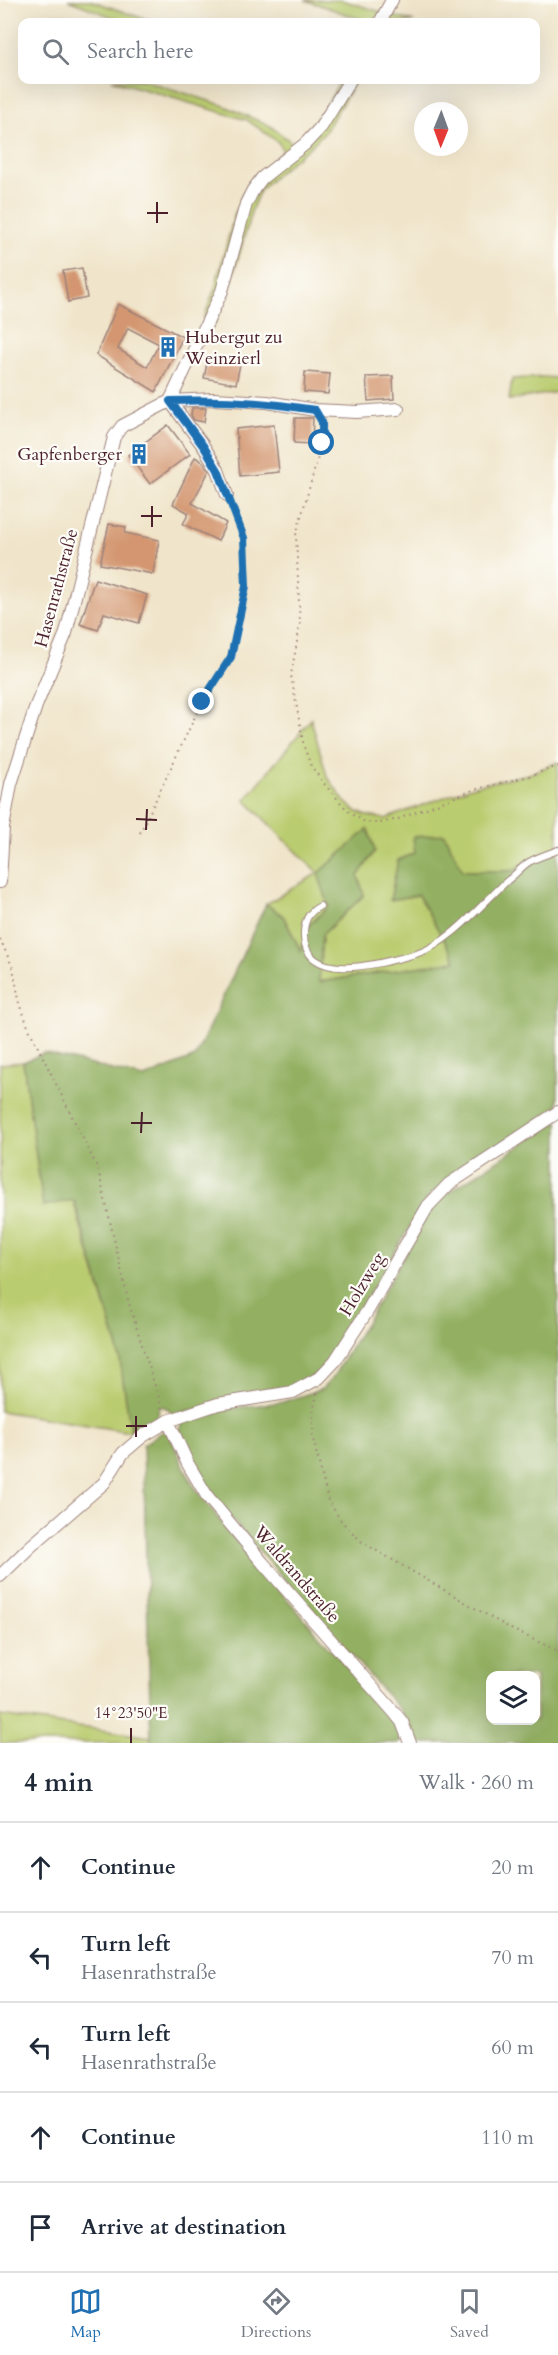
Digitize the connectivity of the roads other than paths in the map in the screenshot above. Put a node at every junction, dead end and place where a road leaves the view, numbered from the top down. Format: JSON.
{"nodes":[{"id":1,"x":392,"y":0,"type":"edge"},
{"id":2,"x":382,"y":18,"type":"edge"},
{"id":3,"x":348,"y":84,"type":"edge"},
{"id":4,"x":170,"y":401,"type":"junction"},
{"id":5,"x":398,"y":409,"type":"dead end"},
{"id":6,"x":227,"y":495,"type":"road end"},
{"id":7,"x":558,"y":850,"type":"edge"},
{"id":8,"x":0,"y":882,"type":"edge"},
{"id":9,"x":320,"y":906,"type":"dead end"},
{"id":10,"x":558,"y":1112,"type":"edge"},
{"id":11,"x":168,"y":1421,"type":"junction"},
{"id":12,"x":0,"y":1576,"type":"edge"},
{"id":13,"x":410,"y":1743,"type":"edge"}],
"edges":[{"from":1,"to":2,"type":"street"},
{"from":3,"to":4,"type":"street"},
{"from":4,"to":5,"type":"street","name":"Hasenrathstraße"},
{"from":4,"to":6,"type":"street"},
{"from":4,"to":8,"type":"street","name":"Hasenrathstraße"},
{"from":7,"to":9,"type":"lane"},
{"from":10,"to":11,"type":"street","name":"Holzweg"},
{"from":11,"to":12,"type":"street"},
{"from":11,"to":13,"type":"street","name":"Waldrandstraße"}]}
